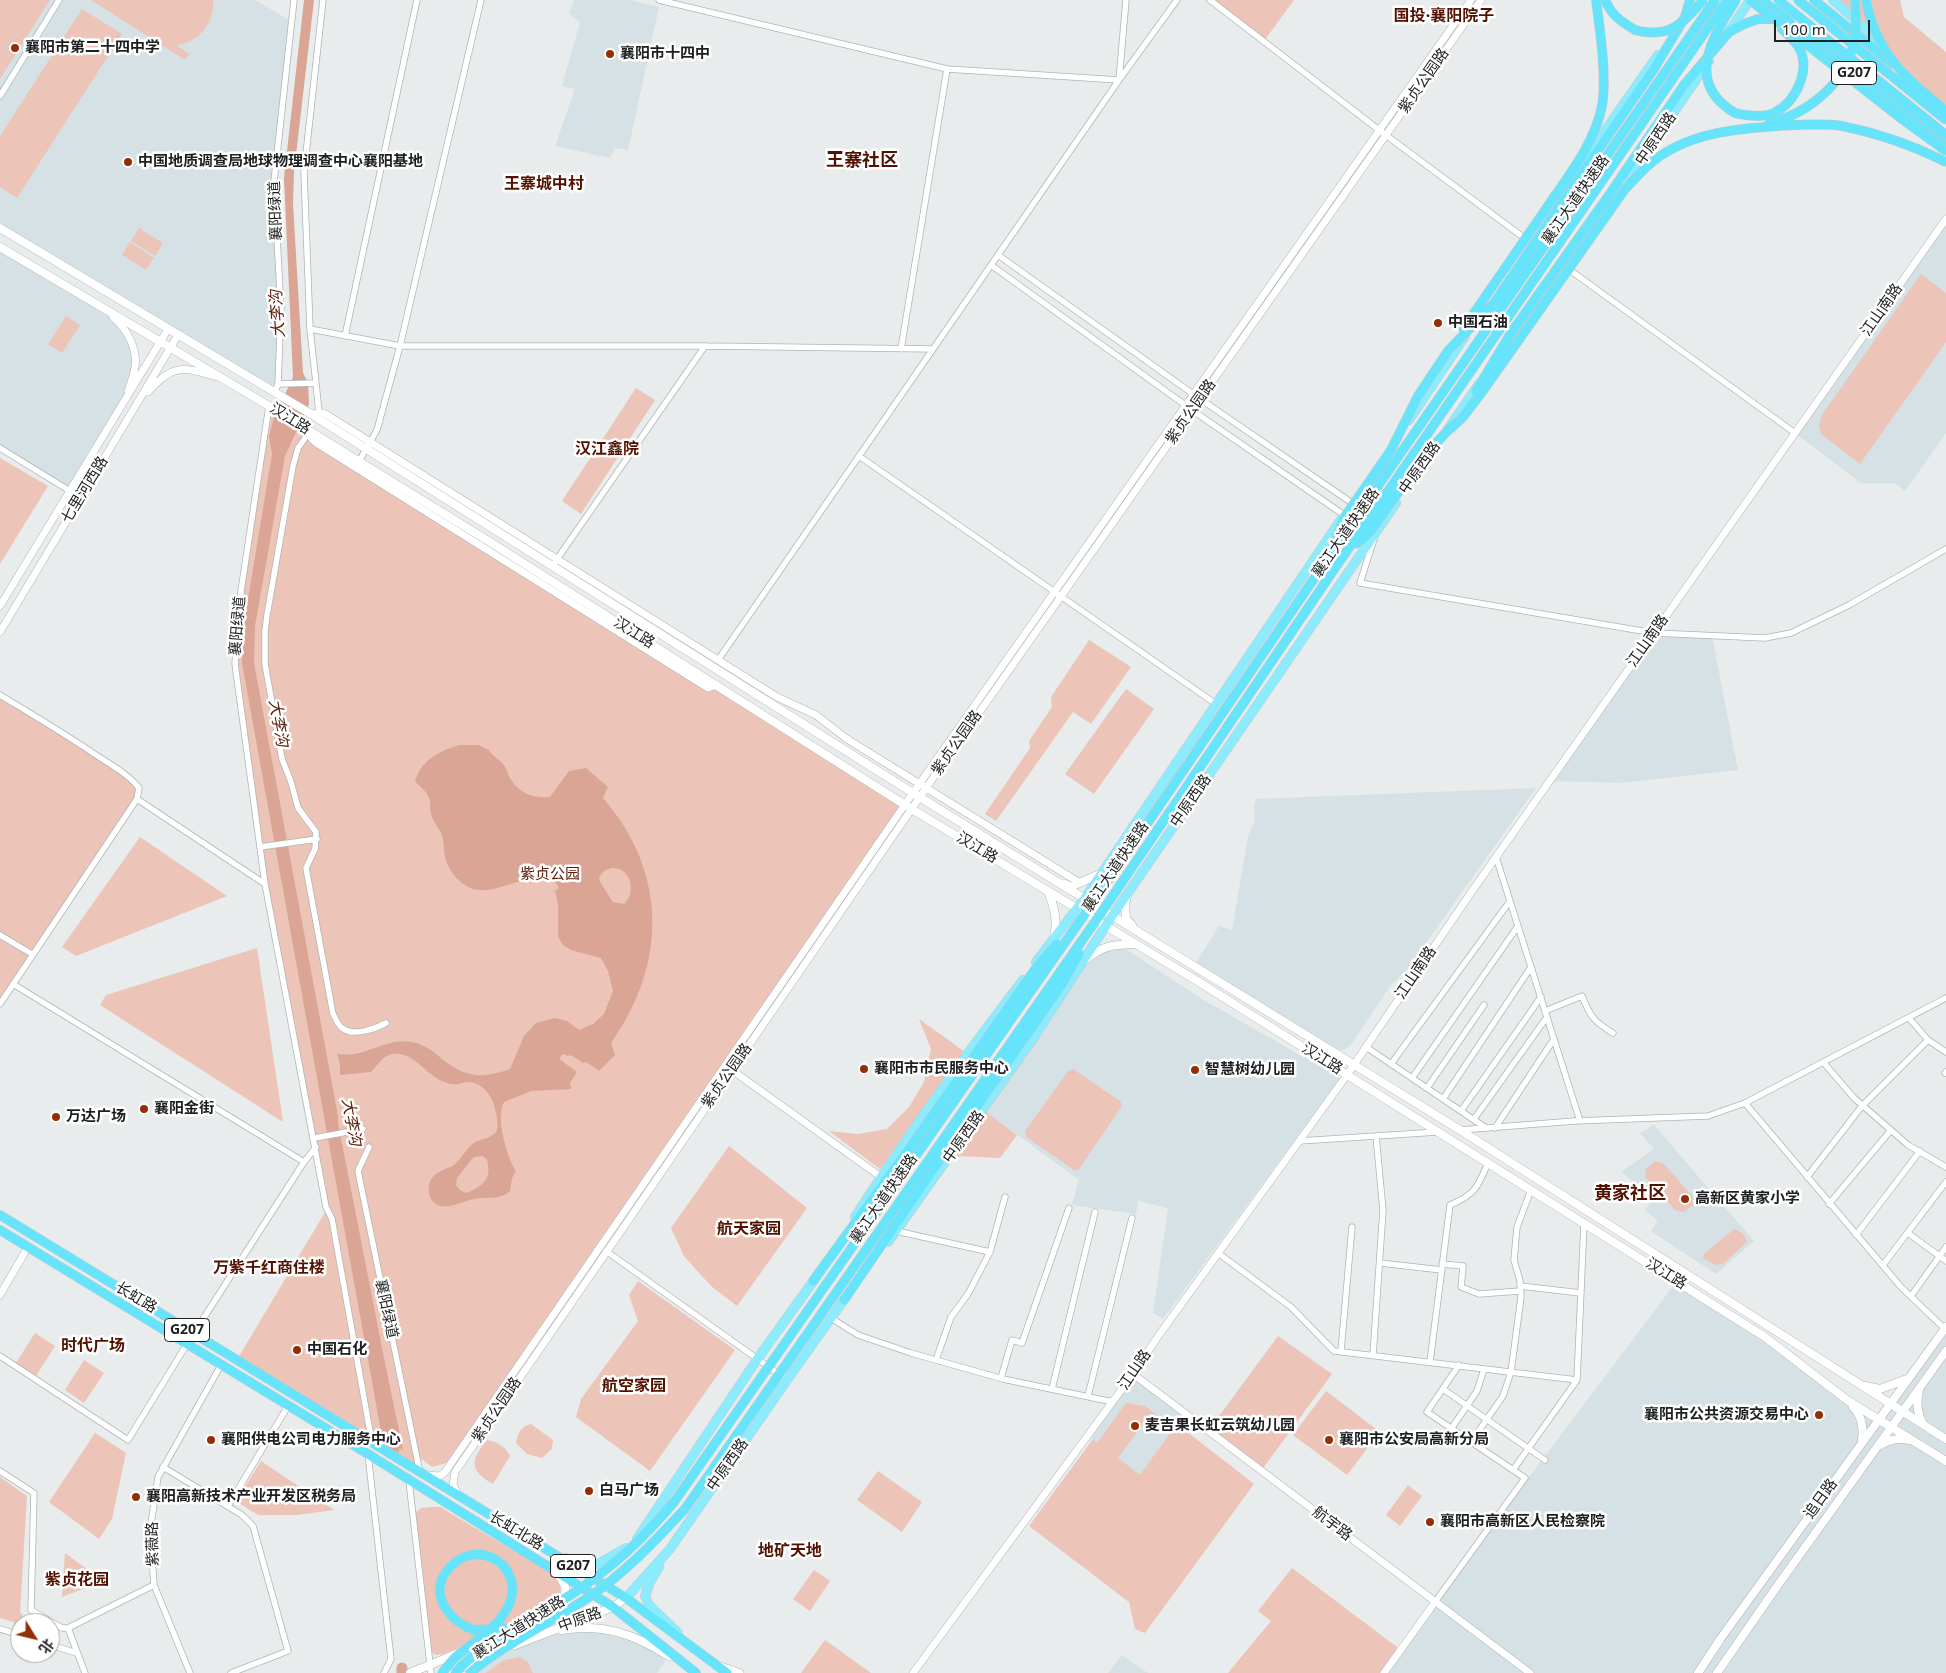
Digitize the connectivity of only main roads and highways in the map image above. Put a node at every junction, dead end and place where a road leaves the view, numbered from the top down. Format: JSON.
{"nodes":[{"id":1,"x":1597,"y":0,"type":"edge"},
{"id":2,"x":1606,"y":0,"type":"edge"},
{"id":3,"x":1690,"y":0,"type":"edge"},
{"id":4,"x":1697,"y":0,"type":"edge"},
{"id":5,"x":1703,"y":0,"type":"edge"},
{"id":6,"x":1715,"y":0,"type":"edge"},
{"id":7,"x":1727,"y":0,"type":"edge"},
{"id":8,"x":1736,"y":0,"type":"edge"},
{"id":9,"x":1750,"y":0,"type":"edge"},
{"id":10,"x":1762,"y":0,"type":"edge"},
{"id":11,"x":1778,"y":0,"type":"edge"},
{"id":12,"x":1798,"y":0,"type":"edge"},
{"id":13,"x":1814,"y":0,"type":"edge"},
{"id":14,"x":1833,"y":0,"type":"edge"},
{"id":15,"x":1855,"y":0,"type":"edge"},
{"id":16,"x":1865,"y":0,"type":"edge"},
{"id":17,"x":1685,"y":16,"type":"junction"},
{"id":18,"x":1777,"y":23,"type":"junction"},
{"id":19,"x":1729,"y":32,"type":"junction"},
{"id":20,"x":1810,"y":38,"type":"junction"},
{"id":21,"x":1902,"y":71,"type":"junction"},
{"id":22,"x":1946,"y":107,"type":"edge"},
{"id":23,"x":1946,"y":111,"type":"edge"},
{"id":24,"x":1946,"y":120,"type":"edge"},
{"id":25,"x":1739,"y":129,"type":"junction"},
{"id":26,"x":1946,"y":135,"type":"edge"},
{"id":27,"x":1946,"y":146,"type":"edge"},
{"id":28,"x":1946,"y":151,"type":"edge"},
{"id":29,"x":1946,"y":162,"type":"edge"},
{"id":30,"x":0,"y":228,"type":"edge"},
{"id":31,"x":0,"y":247,"type":"edge"},
{"id":32,"x":1448,"y":351,"type":"junction"},
{"id":33,"x":1450,"y":429,"type":"junction"},
{"id":34,"x":1330,"y":555,"type":"junction"},
{"id":35,"x":1343,"y":556,"type":"junction"},
{"id":36,"x":1118,"y":865,"type":"junction"},
{"id":37,"x":1129,"y":872,"type":"junction"},
{"id":38,"x":1100,"y":874,"type":"junction"},
{"id":39,"x":1056,"y":880,"type":"junction"},
{"id":40,"x":1048,"y":891,"type":"junction"},
{"id":41,"x":1127,"y":895,"type":"junction"},
{"id":42,"x":1084,"y":898,"type":"junction"},
{"id":43,"x":1077,"y":909,"type":"junction"},
{"id":44,"x":1112,"y":916,"type":"junction"},
{"id":45,"x":1105,"y":927,"type":"junction"},
{"id":46,"x":1141,"y":934,"type":"junction"},
{"id":47,"x":1053,"y":940,"type":"junction"},
{"id":48,"x":1135,"y":944,"type":"junction"},
{"id":49,"x":1084,"y":961,"type":"junction"},
{"id":50,"x":0,"y":1215,"type":"edge"},
{"id":51,"x":0,"y":1230,"type":"edge"},
{"id":52,"x":814,"y":1282,"type":"junction"},
{"id":53,"x":844,"y":1300,"type":"junction"},
{"id":54,"x":1946,"y":1328,"type":"edge"},
{"id":55,"x":1946,"y":1350,"type":"edge"},
{"id":56,"x":1909,"y":1378,"type":"junction"},
{"id":57,"x":1860,"y":1386,"type":"junction"},
{"id":58,"x":1920,"y":1386,"type":"junction"},
{"id":59,"x":1847,"y":1400,"type":"junction"},
{"id":60,"x":1890,"y":1404,"type":"junction"},
{"id":61,"x":1902,"y":1411,"type":"junction"},
{"id":62,"x":1879,"y":1419,"type":"junction"},
{"id":63,"x":1923,"y":1424,"type":"junction"},
{"id":64,"x":1891,"y":1427,"type":"junction"},
{"id":65,"x":1946,"y":1439,"type":"edge"},
{"id":66,"x":1912,"y":1440,"type":"junction"},
{"id":67,"x":1861,"y":1443,"type":"junction"},
{"id":68,"x":374,"y":1444,"type":"joint"},
{"id":69,"x":1875,"y":1449,"type":"junction"},
{"id":70,"x":368,"y":1454,"type":"joint"},
{"id":71,"x":1946,"y":1461,"type":"edge"},
{"id":72,"x":636,"y":1541,"type":"junction"},
{"id":73,"x":670,"y":1549,"type":"junction"},
{"id":74,"x":559,"y":1557,"type":"junction"},
{"id":75,"x":555,"y":1571,"type":"junction"},
{"id":76,"x":598,"y":1581,"type":"junction"},
{"id":77,"x":585,"y":1590,"type":"junction"},
{"id":78,"x":626,"y":1598,"type":"junction"},
{"id":79,"x":613,"y":1607,"type":"junction"},
{"id":80,"x":540,"y":1619,"type":"junction"},
{"id":81,"x":545,"y":1632,"type":"junction"},
{"id":82,"x":692,"y":1647,"type":"junction"},
{"id":83,"x":431,"y":1669,"type":"edge"},
{"id":84,"x":690,"y":1670,"type":"edge"},
{"id":85,"x":410,"y":1673,"type":"edge"},
{"id":86,"x":442,"y":1673,"type":"edge"},
{"id":87,"x":449,"y":1673,"type":"edge"},
{"id":88,"x":455,"y":1673,"type":"edge"},
{"id":89,"x":470,"y":1673,"type":"edge"},
{"id":90,"x":727,"y":1673,"type":"edge"},
{"id":91,"x":1698,"y":1673,"type":"edge"},
{"id":92,"x":1717,"y":1673,"type":"edge"}],
"edges":[{"from":1,"to":32,"type":"highway","bridge":true},
{"from":2,"to":5,"type":"highway","bridge":true},
{"from":3,"to":17,"type":"highway"},
{"from":4,"to":17,"type":"main road"},
{"from":6,"to":34,"type":"highway","name":"襄江大道快速路","bridge":true},
{"from":7,"to":35,"type":"highway","name":"襄江大道快速路","bridge":true},
{"from":8,"to":18,"type":"highway","bridge":true},
{"from":9,"to":18,"type":"highway","bridge":true},
{"from":9,"to":19,"type":"main road","name":"中原西路"},
{"from":10,"to":20,"type":"highway","number":"G207"},
{"from":11,"to":26,"type":"highway","bridge":true},
{"from":12,"to":24,"type":"highway","bridge":true},
{"from":13,"to":21,"type":"highway","number":"G207"},
{"from":14,"to":21,"type":"main road"},
{"from":15,"to":25,"type":"highway","bridge":true},
{"from":16,"to":23,"type":"highway","bridge":true},
{"from":17,"to":32,"type":"highway","bridge":true},
{"from":17,"to":38,"type":"main road"},
{"from":18,"to":28,"type":"highway","bridge":true},
{"from":19,"to":20,"type":"highway"},
{"from":19,"to":33,"type":"highway","bridge":true},
{"from":19,"to":41,"type":"main road","name":"中原西路"},
{"from":20,"to":27,"type":"highway","number":"G207"},
{"from":21,"to":22,"type":"highway","number":"G207"},
{"from":25,"to":29,"type":"highway","bridge":true},
{"from":25,"to":33,"type":"highway","bridge":true},
{"from":30,"to":39,"type":"main road","name":"汉江路"},
{"from":31,"to":40,"type":"main road","name":"汉江路"},
{"from":32,"to":34,"type":"highway","bridge":true},
{"from":33,"to":35,"type":"highway","bridge":true},
{"from":34,"to":36,"type":"highway","name":"襄江大道快速路","bridge":true},
{"from":35,"to":37,"type":"highway","name":"襄江大道快速路","bridge":true},
{"from":36,"to":52,"type":"highway","bridge":true},
{"from":36,"to":88,"type":"highway","name":"襄江大道快速路","bridge":true},
{"from":37,"to":53,"type":"highway","bridge":true},
{"from":37,"to":89,"type":"highway","name":"襄江大道快速路","bridge":true},
{"from":38,"to":39,"type":"main road"},
{"from":38,"to":42,"type":"main road"},
{"from":39,"to":42,"type":"main road","name":"汉江路"},
{"from":40,"to":43,"type":"main road","name":"汉江路"},
{"from":40,"to":47,"type":"main road"},
{"from":41,"to":44,"type":"main road","name":"中原西路"},
{"from":41,"to":46,"type":"main road"},
{"from":42,"to":43,"type":"main road"},
{"from":42,"to":44,"type":"main road","name":"汉江路"},
{"from":43,"to":45,"type":"main road","name":"汉江路"},
{"from":43,"to":47,"type":"main road"},
{"from":44,"to":45,"type":"main road","name":"中原西路"},
{"from":44,"to":46,"type":"main road","name":"汉江路"},
{"from":45,"to":48,"type":"main road","name":"汉江路"},
{"from":45,"to":49,"type":"main road","name":"中原西路"},
{"from":46,"to":57,"type":"main road","name":"汉江路"},
{"from":47,"to":52,"type":"main road"},
{"from":48,"to":49,"type":"main road"},
{"from":48,"to":59,"type":"main road","name":"汉江路"},
{"from":49,"to":53,"type":"main road","name":"中原西路"},
{"from":50,"to":68,"type":"highway","name":"长虹路","number":"G207"},
{"from":51,"to":70,"type":"highway","name":"长虹路","number":"G207"},
{"from":52,"to":72,"type":"main road"},
{"from":53,"to":73,"type":"main road","name":"中原西路"},
{"from":54,"to":56,"type":"main road","name":"追日路"},
{"from":55,"to":58,"type":"main road","name":"追日路"},
{"from":56,"to":57,"type":"main road"},
{"from":56,"to":60,"type":"main road","name":"追日路"},
{"from":57,"to":60,"type":"main road","name":"汉江路"},
{"from":58,"to":61,"type":"main road","name":"追日路"},
{"from":58,"to":63,"type":"main road"},
{"from":59,"to":62,"type":"main road","name":"汉江路"},
{"from":59,"to":67,"type":"main road"},
{"from":60,"to":61,"type":"main road","name":"汉江路"},
{"from":60,"to":62,"type":"main road","name":"追日路"},
{"from":61,"to":63,"type":"main road","name":"汉江路"},
{"from":61,"to":64,"type":"main road","name":"追日路"},
{"from":62,"to":64,"type":"main road","name":"汉江路"},
{"from":62,"to":67,"type":"main road","name":"追日路"},
{"from":63,"to":65,"type":"main road","name":"汉江路"},
{"from":64,"to":66,"type":"main road","name":"汉江路"},
{"from":64,"to":69,"type":"main road","name":"追日路"},
{"from":66,"to":69,"type":"main road"},
{"from":66,"to":71,"type":"main road","name":"汉江路"},
{"from":67,"to":91,"type":"main road","name":"追日路"},
{"from":68,"to":74,"type":"highway","name":"长虹北路","number":"G207"},
{"from":69,"to":92,"type":"main road","name":"追日路"},
{"from":70,"to":75,"type":"highway","name":"长虹北路","number":"G207"},
{"from":72,"to":74,"type":"main road"},
{"from":72,"to":76,"type":"main road"},
{"from":73,"to":78,"type":"main road","name":"中原西路"},
{"from":73,"to":82,"type":"main road"},
{"from":74,"to":76,"type":"highway","name":"长虹北路","number":"G207"},
{"from":75,"to":77,"type":"highway","name":"长虹北路","number":"G207"},
{"from":75,"to":80,"type":"main road"},
{"from":76,"to":77,"type":"main road","name":"中原路"},
{"from":76,"to":78,"type":"highway","name":"长虹北路","number":"G207"},
{"from":77,"to":79,"type":"highway","name":"长虹北路","number":"G207"},
{"from":77,"to":80,"type":"main road","name":"中原路"},
{"from":78,"to":79,"type":"main road","name":"中原路"},
{"from":78,"to":82,"type":"highway","name":"长虹北路","number":"G207"},
{"from":79,"to":81,"type":"main road","name":"中原路"},
{"from":79,"to":84,"type":"highway","name":"长虹北路","number":"G207"},
{"from":80,"to":83,"type":"main road","name":"中原路"},
{"from":80,"to":86,"type":"highway","bridge":true},
{"from":81,"to":84,"type":"main road"},
{"from":81,"to":87,"type":"main road","name":"中原路"},
{"from":82,"to":90,"type":"highway","name":"长虹北路","number":"G207"},
{"from":83,"to":85,"type":"main road","name":"中原路"}]}
